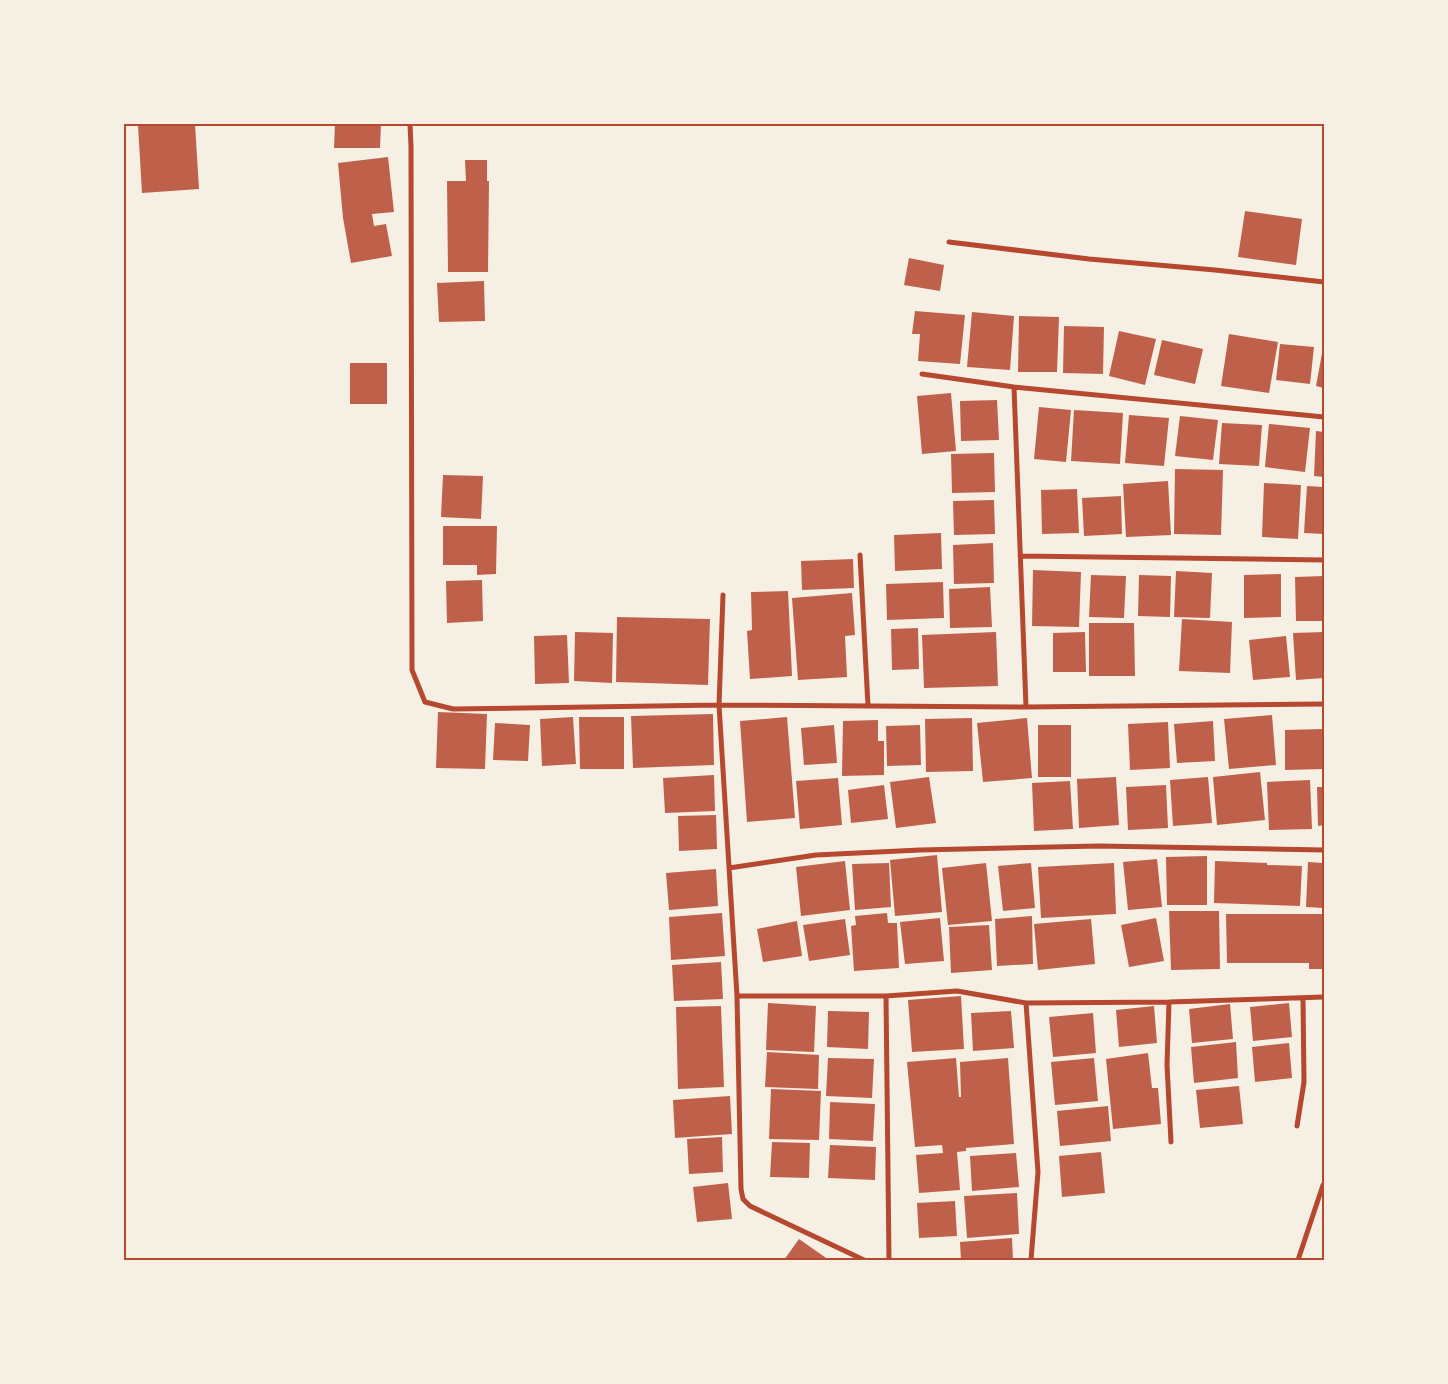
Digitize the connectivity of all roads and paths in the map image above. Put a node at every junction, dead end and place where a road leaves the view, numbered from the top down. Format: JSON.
{"nodes":[{"id":1,"x":410,"y":124,"type":"edge"},
{"id":2,"x":949,"y":242,"type":"dead end"},
{"id":3,"x":1324,"y":282,"type":"edge"},
{"id":4,"x":922,"y":374,"type":"dead end"},
{"id":5,"x":1014,"y":387,"type":"junction"},
{"id":6,"x":1324,"y":417,"type":"edge"},
{"id":7,"x":860,"y":555,"type":"dead end"},
{"id":8,"x":1020,"y":556,"type":"junction"},
{"id":9,"x":1324,"y":560,"type":"edge"},
{"id":10,"x":723,"y":595,"type":"dead end"},
{"id":11,"x":1324,"y":704,"type":"edge"},
{"id":12,"x":719,"y":705,"type":"junction"},
{"id":13,"x":868,"y":706,"type":"junction"},
{"id":14,"x":1026,"y":706,"type":"junction"},
{"id":15,"x":1324,"y":850,"type":"edge"},
{"id":16,"x":729,"y":868,"type":"junction"},
{"id":17,"x":736,"y":996,"type":"junction"},
{"id":18,"x":886,"y":996,"type":"junction"},
{"id":19,"x":1324,"y":997,"type":"edge"},
{"id":20,"x":1302,"y":998,"type":"junction"},
{"id":21,"x":1169,"y":1002,"type":"junction"},
{"id":22,"x":1026,"y":1003,"type":"junction"},
{"id":23,"x":1297,"y":1126,"type":"dead end"},
{"id":24,"x":1171,"y":1142,"type":"dead end"},
{"id":25,"x":1323,"y":1185,"type":"dead end"},
{"id":26,"x":864,"y":1260,"type":"edge"},
{"id":27,"x":889,"y":1260,"type":"edge"},
{"id":28,"x":1031,"y":1260,"type":"edge"},
{"id":29,"x":1298,"y":1260,"type":"edge"}],
"edges":[{"from":1,"to":12,"type":"street"},
{"from":2,"to":3,"type":"street"},
{"from":4,"to":5,"type":"street"},
{"from":5,"to":6,"type":"street"},
{"from":5,"to":8,"type":"street"},
{"from":7,"to":13,"type":"street"},
{"from":8,"to":9,"type":"street"},
{"from":8,"to":14,"type":"street"},
{"from":10,"to":12,"type":"street"},
{"from":11,"to":14,"type":"street"},
{"from":12,"to":13,"type":"street"},
{"from":12,"to":16,"type":"street"},
{"from":13,"to":14,"type":"street"},
{"from":15,"to":16,"type":"street"},
{"from":16,"to":17,"type":"street"},
{"from":17,"to":18,"type":"street"},
{"from":17,"to":26,"type":"street"},
{"from":18,"to":22,"type":"street"},
{"from":18,"to":27,"type":"street"},
{"from":19,"to":20,"type":"street"},
{"from":20,"to":21,"type":"street"},
{"from":20,"to":23,"type":"street"},
{"from":21,"to":22,"type":"street"},
{"from":21,"to":24,"type":"street"},
{"from":22,"to":28,"type":"street"},
{"from":25,"to":29,"type":"street"}]}
